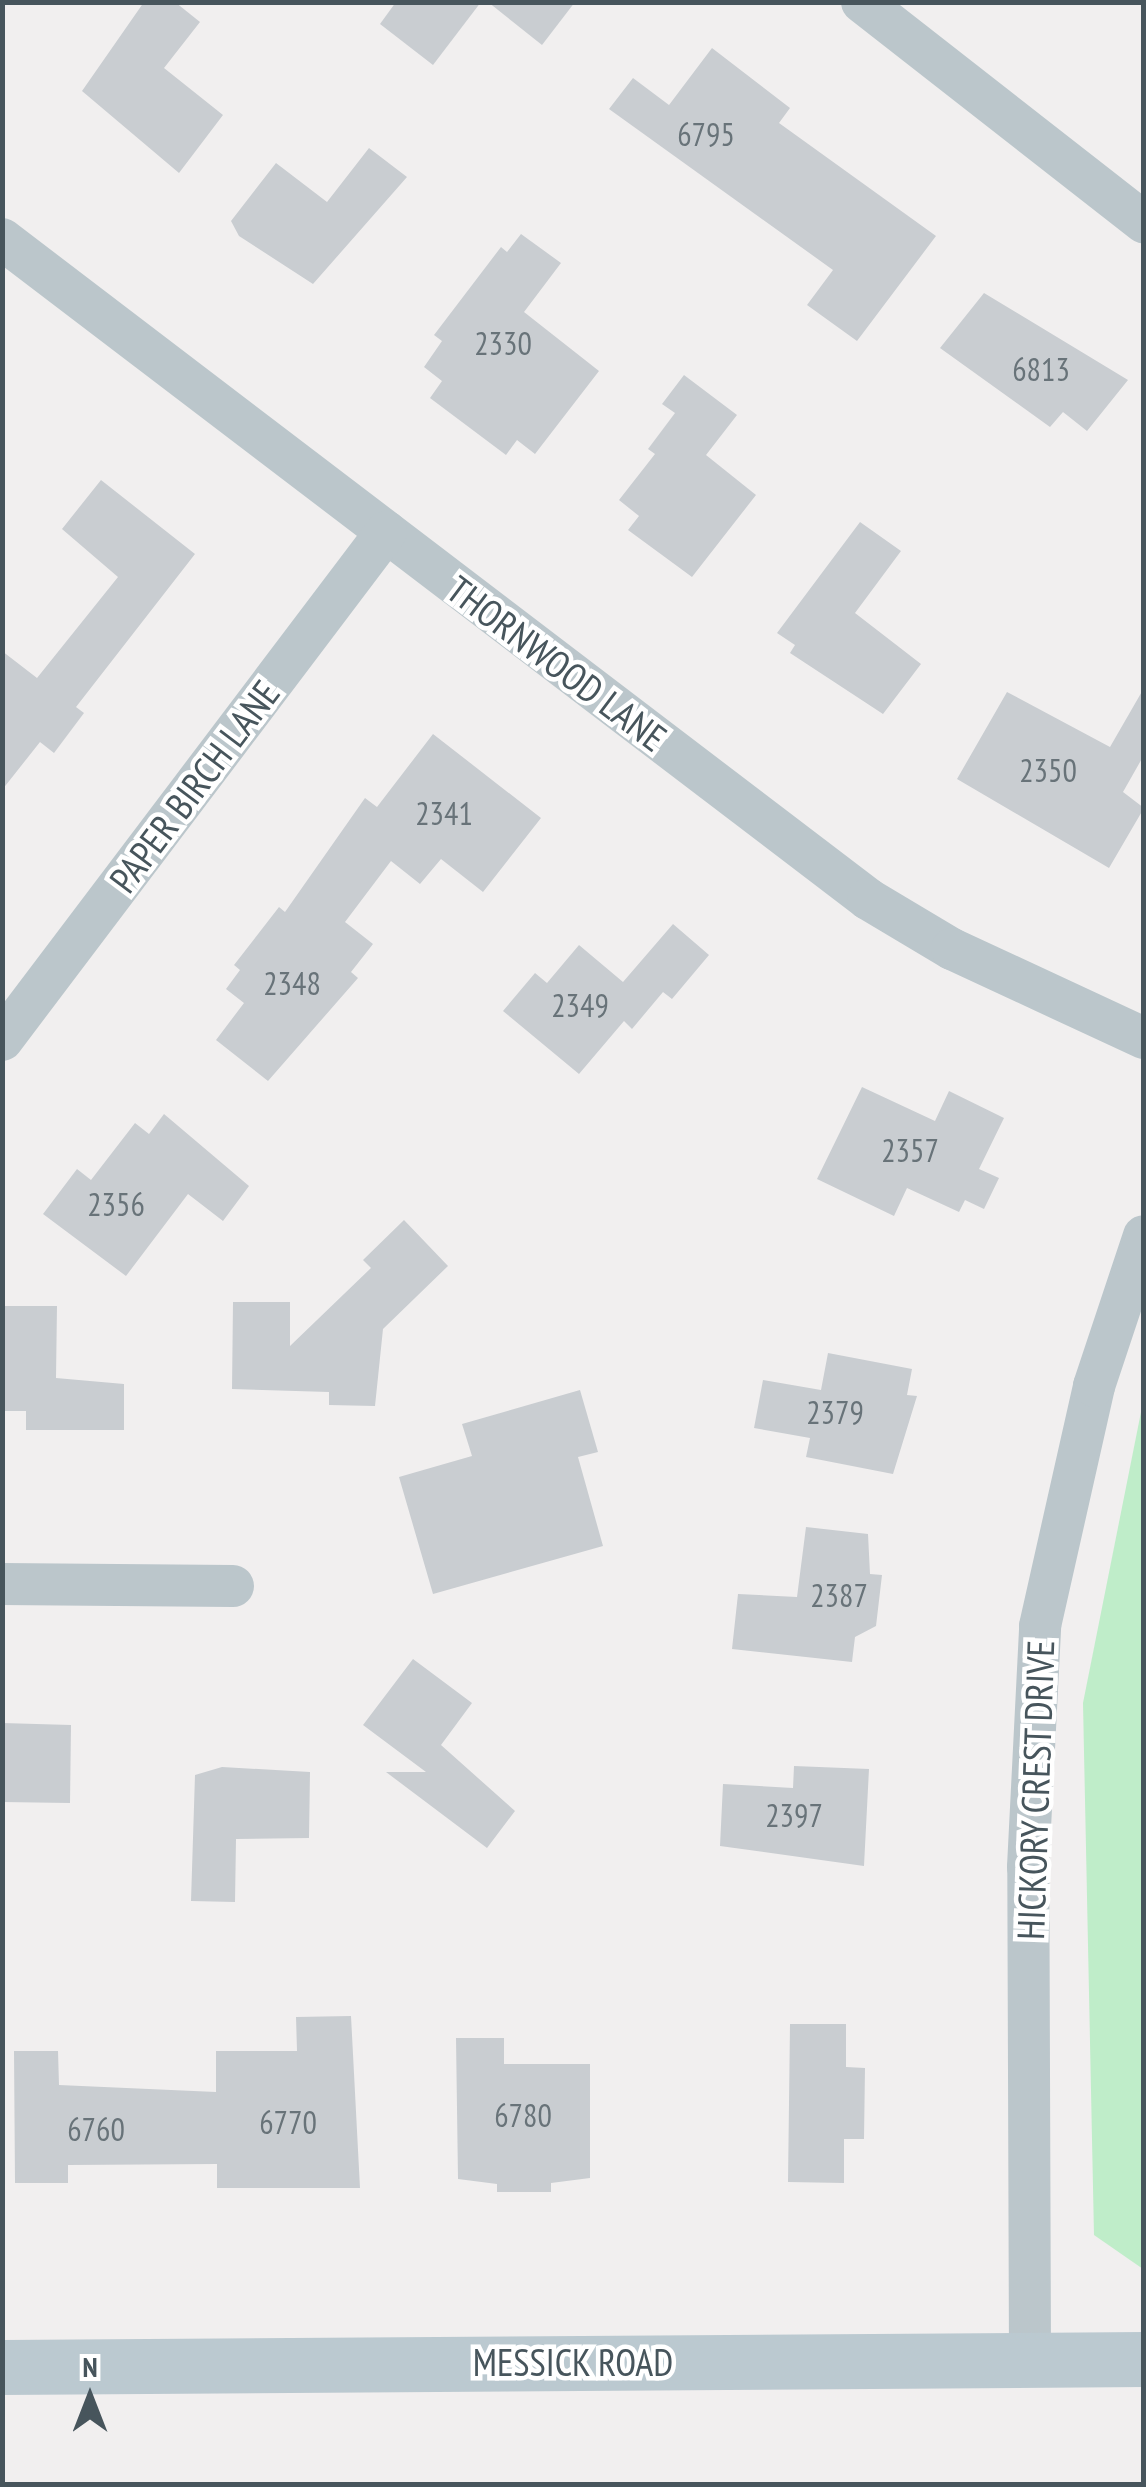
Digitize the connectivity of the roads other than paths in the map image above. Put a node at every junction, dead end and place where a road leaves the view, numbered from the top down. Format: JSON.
{"nodes":[{"id":1,"x":862,"y":2,"type":"edge"},
{"id":2,"x":1144,"y":222,"type":"edge"},
{"id":3,"x":2,"y":238,"type":"edge"},
{"id":4,"x":386,"y":532,"type":"junction"},
{"id":5,"x":1144,"y":1038,"type":"edge"},
{"id":6,"x":2,"y":1040,"type":"edge"},
{"id":7,"x":1144,"y":1236,"type":"edge"},
{"id":8,"x":2,"y":1584,"type":"edge"},
{"id":9,"x":233,"y":1586,"type":"dead end"},
{"id":10,"x":1030,"y":2359,"type":"junction"},
{"id":11,"x":1144,"y":2359,"type":"edge"},
{"id":12,"x":2,"y":2367,"type":"edge"}],
"edges":[{"from":1,"to":2,"type":"street"},
{"from":3,"to":4,"type":"street","name":"THORNWOOD LANE"},
{"from":4,"to":5,"type":"street","name":"THORNWOOD LANE"},
{"from":4,"to":6,"type":"street","name":"PAPER BIRCH LANE"},
{"from":7,"to":10,"type":"street","name":"HICKORY CREST DRIVE"},
{"from":8,"to":9,"type":"street"},
{"from":10,"to":11,"type":"street","name":"MESSICK ROAD"},
{"from":10,"to":12,"type":"street","name":"MESSICK ROAD"}]}
